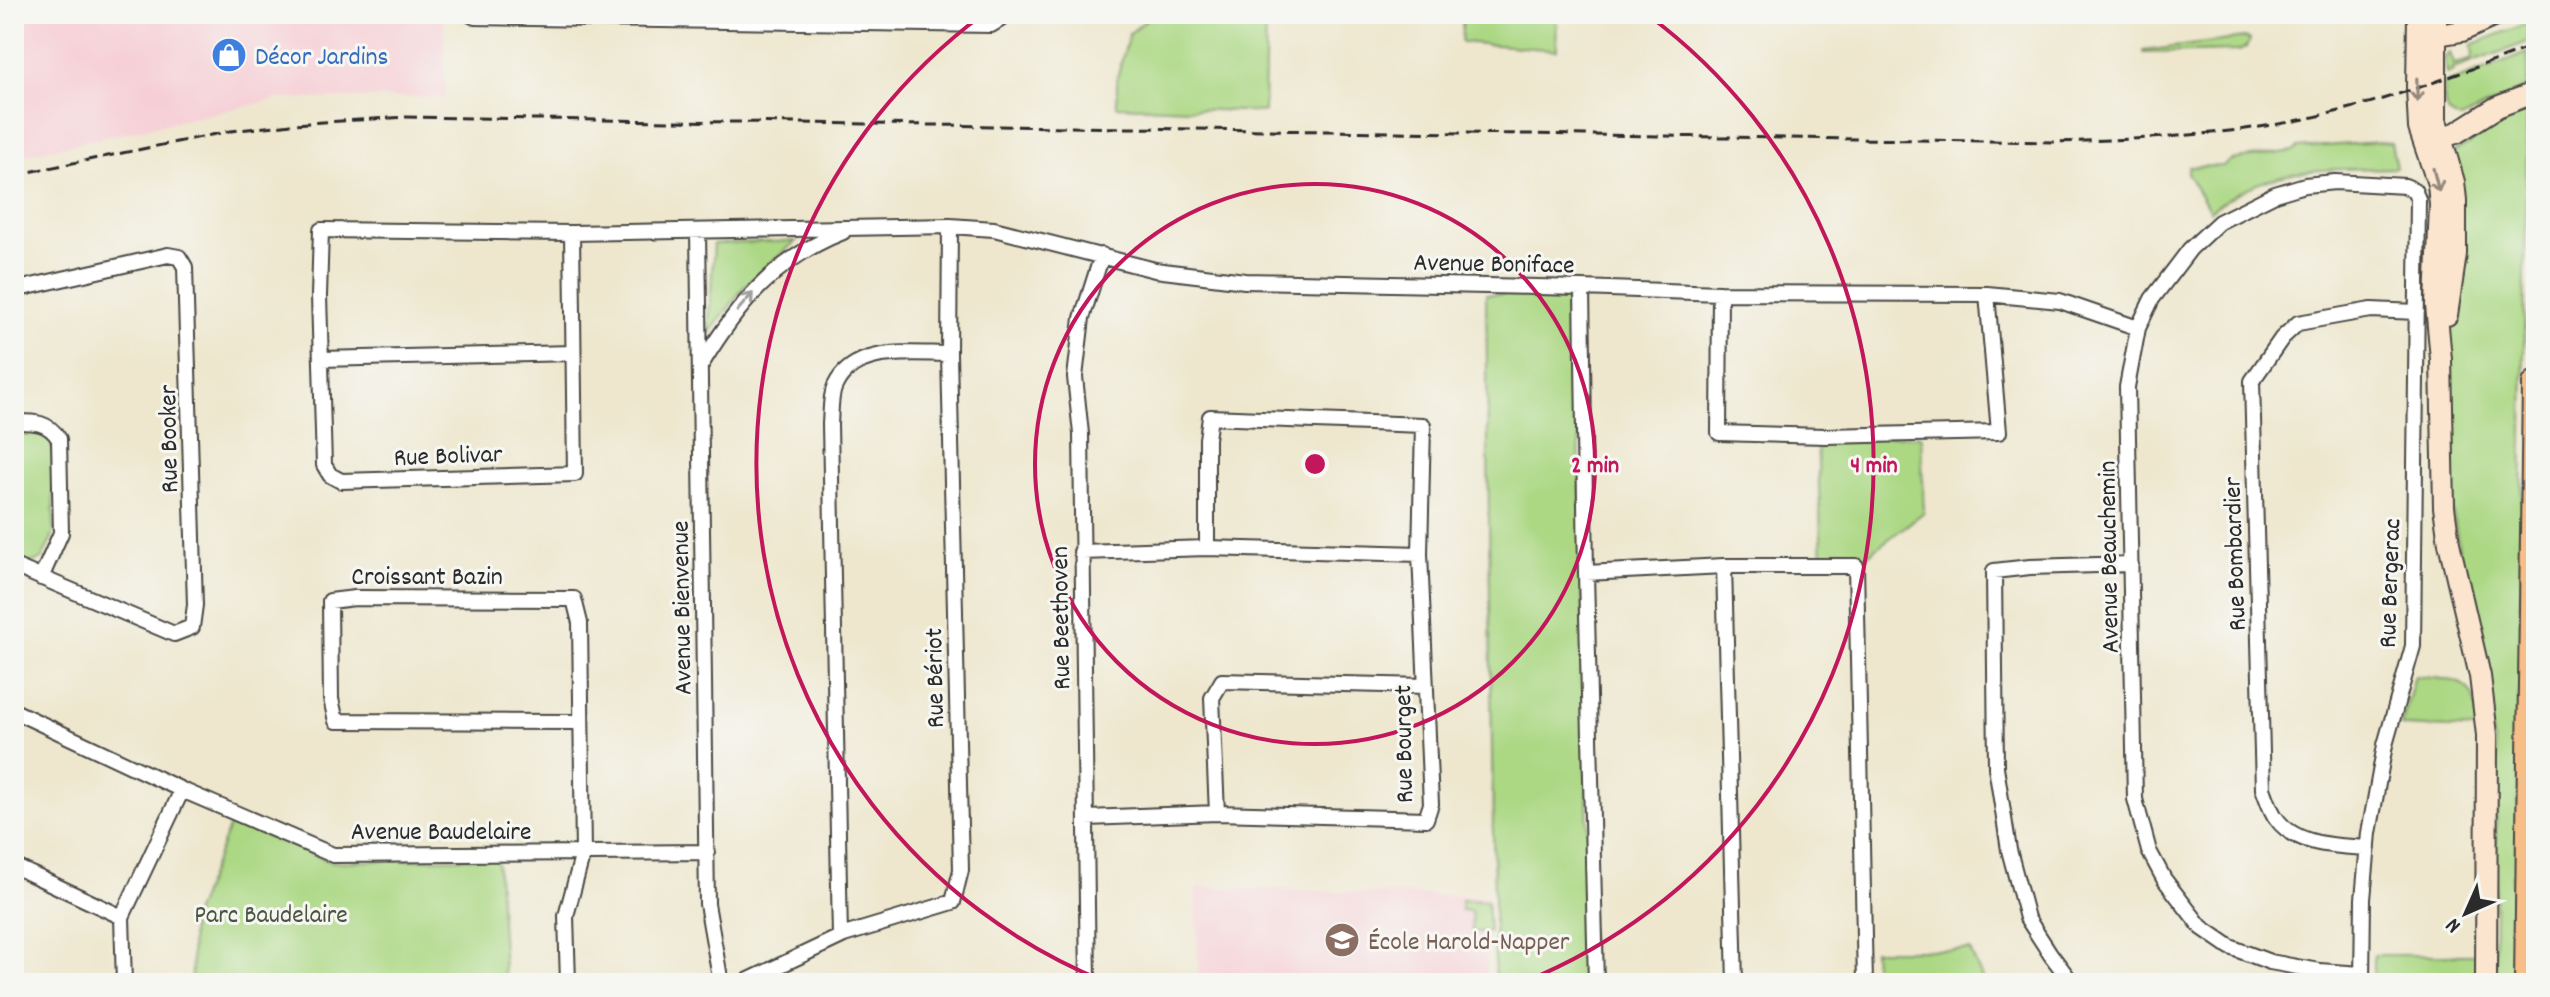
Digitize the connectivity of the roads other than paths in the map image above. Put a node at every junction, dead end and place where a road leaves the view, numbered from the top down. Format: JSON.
{"nodes":[{"id":1,"x":469,"y":14,"type":"edge"},
{"id":2,"x":1009,"y":14,"type":"edge"},
{"id":3,"x":2418,"y":14,"type":"edge"},
{"id":4,"x":2436,"y":14,"type":"edge"},
{"id":5,"x":2499,"y":14,"type":"edge"},
{"id":6,"x":2427,"y":37,"type":"junction"},
{"id":7,"x":2536,"y":92,"type":"edge"},
{"id":8,"x":2432,"y":140,"type":"junction"},
{"id":9,"x":2405,"y":186,"type":"joint"},
{"id":10,"x":950,"y":226,"type":"junction"},
{"id":11,"x":851,"y":228,"type":"junction"},
{"id":12,"x":321,"y":230,"type":"joint"},
{"id":13,"x":698,"y":231,"type":"junction"},
{"id":14,"x":572,"y":233,"type":"junction"},
{"id":15,"x":1102,"y":255,"type":"junction"},
{"id":16,"x":1582,"y":288,"type":"junction"},
{"id":17,"x":14,"y":290,"type":"edge"},
{"id":18,"x":1720,"y":293,"type":"junction"},
{"id":19,"x":1987,"y":294,"type":"junction"},
{"id":20,"x":2417,"y":312,"type":"junction"},
{"id":21,"x":2138,"y":328,"type":"junction"},
{"id":22,"x":573,"y":353,"type":"junction"},
{"id":23,"x":949,"y":354,"type":"junction"},
{"id":24,"x":321,"y":359,"type":"junction"},
{"id":25,"x":701,"y":366,"type":"junction"},
{"id":26,"x":2536,"y":384,"type":"edge"},
{"id":27,"x":14,"y":422,"type":"edge"},
{"id":28,"x":1207,"y":548,"type":"junction"},
{"id":29,"x":1081,"y":552,"type":"junction"},
{"id":30,"x":1420,"y":554,"type":"junction"},
{"id":31,"x":2131,"y":564,"type":"junction"},
{"id":32,"x":14,"y":566,"type":"edge"},
{"id":33,"x":1724,"y":566,"type":"junction"},
{"id":34,"x":1586,"y":573,"type":"junction"},
{"id":35,"x":41,"y":578,"type":"junction"},
{"id":36,"x":1426,"y":686,"type":"junction"},
{"id":37,"x":14,"y":711,"type":"edge"},
{"id":38,"x":581,"y":722,"type":"junction"},
{"id":39,"x":182,"y":790,"type":"junction"},
{"id":40,"x":1217,"y":813,"type":"junction"},
{"id":41,"x":1087,"y":818,"type":"junction"},
{"id":42,"x":2368,"y":848,"type":"junction"},
{"id":43,"x":707,"y":852,"type":"junction"},
{"id":44,"x":583,"y":853,"type":"junction"},
{"id":45,"x":14,"y":866,"type":"edge"},
{"id":46,"x":122,"y":917,"type":"junction"},
{"id":47,"x":840,"y":937,"type":"junction"},
{"id":48,"x":2362,"y":978,"type":"edge"},
{"id":49,"x":124,"y":983,"type":"edge"},
{"id":50,"x":568,"y":983,"type":"edge"},
{"id":51,"x":721,"y":983,"type":"edge"},
{"id":52,"x":743,"y":983,"type":"edge"},
{"id":53,"x":1088,"y":983,"type":"edge"},
{"id":54,"x":1596,"y":983,"type":"edge"},
{"id":55,"x":1735,"y":983,"type":"edge"},
{"id":56,"x":1865,"y":983,"type":"edge"},
{"id":57,"x":2072,"y":983,"type":"edge"},
{"id":58,"x":2486,"y":983,"type":"edge"},
{"id":59,"x":2528,"y":983,"type":"edge"}],
"edges":[{"from":1,"to":2,"type":"street"},
{"from":3,"to":6,"type":"main road"},
{"from":4,"to":6,"type":"main road"},
{"from":5,"to":6,"type":"main road"},
{"from":6,"to":8,"type":"main road"},
{"from":7,"to":8,"type":"main road"},
{"from":8,"to":58,"type":"main road"},
{"from":9,"to":20,"type":"street","name":"Rue Bergerac"},
{"from":9,"to":21,"type":"street","name":"Avenue Beauchemin"},
{"from":10,"to":11,"type":"street","name":"Avenue Boniface"},
{"from":10,"to":15,"type":"street","name":"Avenue Boniface"},
{"from":10,"to":23,"type":"street","name":"Rue Bériot"},
{"from":11,"to":13,"type":"street","name":"Avenue Boniface"},
{"from":25,"to":11,"type":"street","name":"Avenue Boniface","one_way":true},
{"from":12,"to":14,"type":"street","name":"Avenue Boniface"},
{"from":12,"to":24,"type":"street","name":"Rue Bolivar"},
{"from":13,"to":14,"type":"street","name":"Avenue Boniface"},
{"from":13,"to":25,"type":"street","name":"Avenue Bienvenue"},
{"from":14,"to":22,"type":"street","name":"Rue Bolivar"},
{"from":15,"to":16,"type":"street","name":"Avenue Boniface"},
{"from":15,"to":29,"type":"street","name":"Rue Beethoven"},
{"from":16,"to":18,"type":"street","name":"Avenue Boniface"},
{"from":16,"to":34,"type":"street"},
{"from":17,"to":35,"type":"street","name":"Rue Booker"},
{"from":18,"to":19,"type":"street","name":"Avenue Boniface"},
{"from":18,"to":19,"type":"street"},
{"from":19,"to":21,"type":"street","name":"Avenue Boniface"},
{"from":20,"to":42,"type":"street","name":"Rue Bergerac"},
{"from":20,"to":42,"type":"street","name":"Rue Bombardier"},
{"from":21,"to":31,"type":"street","name":"Avenue Beauchemin"},
{"from":22,"to":24,"type":"street"},
{"from":22,"to":24,"type":"street","name":"Rue Bolivar"},
{"from":23,"to":47,"type":"street","name":"Rue Bériot"},
{"from":23,"to":47,"type":"street"},
{"from":25,"to":43,"type":"street","name":"Avenue Bienvenue"},
{"from":26,"to":59,"type":"highway"},
{"from":27,"to":35,"type":"street"},
{"from":28,"to":29,"type":"street"},
{"from":28,"to":30,"type":"street"},
{"from":28,"to":30,"type":"street","name":"Rue Bourget"},
{"from":29,"to":41,"type":"street","name":"Rue Beethoven"},
{"from":30,"to":36,"type":"street","name":"Rue Bourget"},
{"from":31,"to":48,"type":"street","name":"Avenue Beauchemin"},
{"from":31,"to":57,"type":"street"},
{"from":32,"to":35,"type":"street","name":"Rue Booker"},
{"from":33,"to":34,"type":"street"},
{"from":33,"to":55,"type":"street"},
{"from":33,"to":56,"type":"street"},
{"from":34,"to":54,"type":"street"},
{"from":36,"to":40,"type":"street"},
{"from":36,"to":40,"type":"street","name":"Rue Bourget"},
{"from":37,"to":39,"type":"street","name":"Avenue Baudelaire"},
{"from":38,"to":38,"type":"street","name":"Croissant Bazin"},
{"from":38,"to":44,"type":"street","name":"Croissant Bazin"},
{"from":39,"to":44,"type":"street","name":"Avenue Baudelaire"},
{"from":39,"to":46,"type":"street"},
{"from":40,"to":41,"type":"street","name":"Rue Bourget"},
{"from":41,"to":53,"type":"street","name":"Rue Beethoven"},
{"from":42,"to":48,"type":"street","name":"Rue Bergerac"},
{"from":43,"to":44,"type":"street","name":"Avenue Baudelaire"},
{"from":43,"to":51,"type":"street","name":"Avenue Bienvenue"},
{"from":44,"to":50,"type":"street","name":"Croissant Bazin"},
{"from":45,"to":46,"type":"street"},
{"from":46,"to":49,"type":"street"},
{"from":47,"to":52,"type":"street","name":"Rue Bériot"}]}
